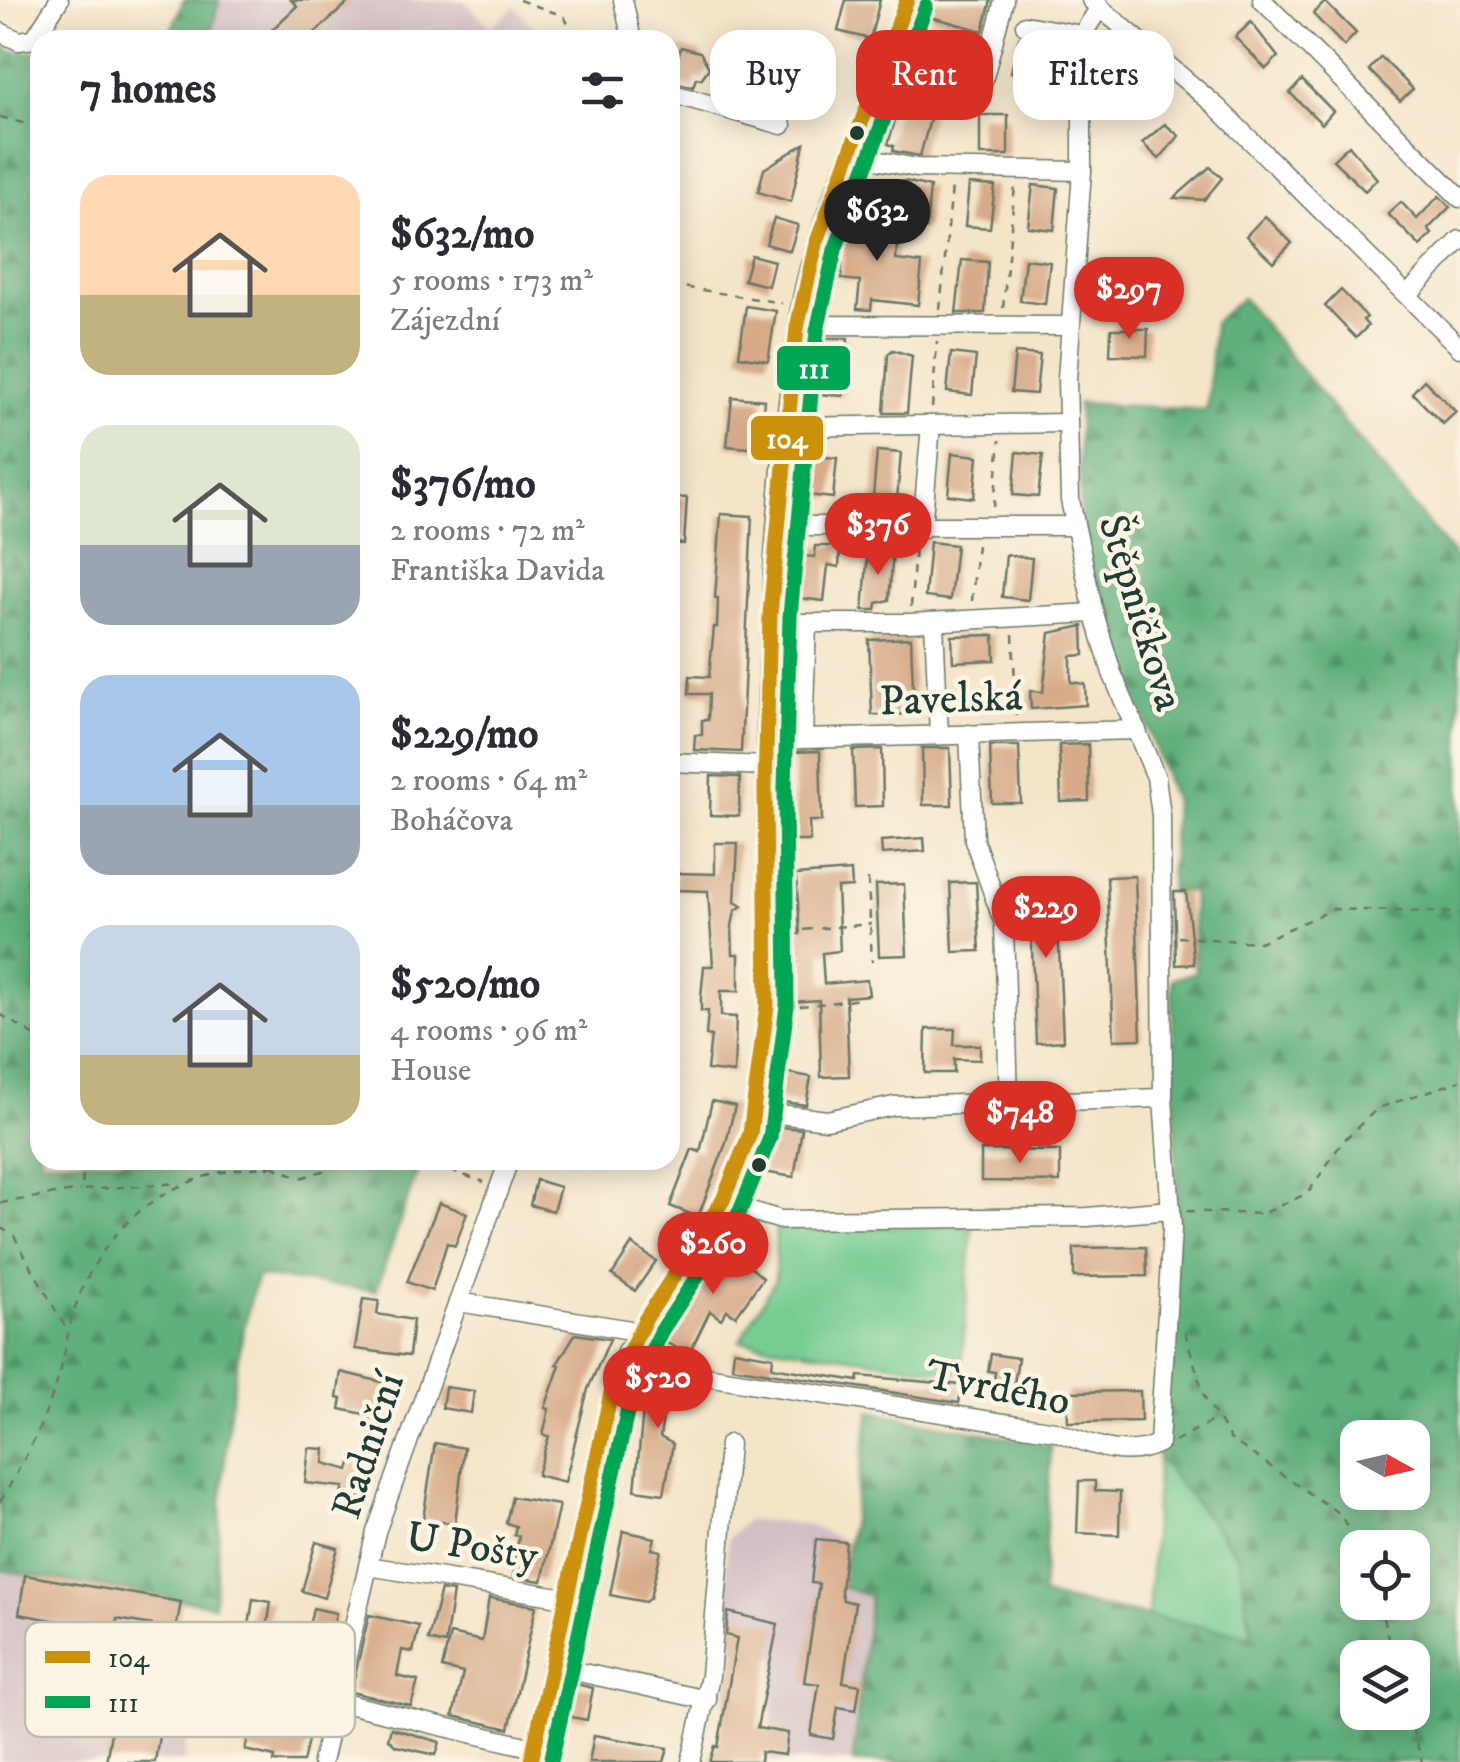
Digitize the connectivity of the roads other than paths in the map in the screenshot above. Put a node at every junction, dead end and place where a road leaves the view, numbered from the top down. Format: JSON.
{"nodes":[{"id":1,"x":58,"y":0,"type":"edge"},
{"id":2,"x":623,"y":0,"type":"edge"},
{"id":3,"x":907,"y":0,"type":"edge"},
{"id":4,"x":1004,"y":0,"type":"edge"},
{"id":5,"x":1262,"y":0,"type":"edge"},
{"id":6,"x":1096,"y":4,"type":"edge"},
{"id":7,"x":1025,"y":25,"type":"dead end"},
{"id":8,"x":40,"y":30,"type":"edge"},
{"id":9,"x":630,"y":30,"type":"edge"},
{"id":10,"x":900,"y":30,"type":"edge"},
{"id":11,"x":1051,"y":30,"type":"edge"},
{"id":12,"x":1085,"y":30,"type":"edge"},
{"id":13,"x":0,"y":32,"type":"edge"},
{"id":14,"x":30,"y":39,"type":"edge"},
{"id":15,"x":993,"y":42,"type":"edge"},
{"id":16,"x":680,"y":96,"type":"edge"},
{"id":17,"x":867,"y":120,"type":"edge"},
{"id":18,"x":1082,"y":120,"type":"edge"},
{"id":19,"x":782,"y":125,"type":"dead end"},
{"id":20,"x":850,"y":155,"type":"junction"},
{"id":21,"x":1082,"y":171,"type":"junction"},
{"id":22,"x":1460,"y":198,"type":"edge"},
{"id":23,"x":1460,"y":240,"type":"edge"},
{"id":24,"x":1407,"y":295,"type":"junction"},
{"id":25,"x":797,"y":325,"type":"junction"},
{"id":26,"x":1070,"y":326,"type":"junction"},
{"id":27,"x":1460,"y":348,"type":"edge"},
{"id":28,"x":1067,"y":423,"type":"junction"},
{"id":29,"x":931,"y":425,"type":"junction"},
{"id":30,"x":787,"y":427,"type":"junction"},
{"id":31,"x":779,"y":526,"type":"junction"},
{"id":32,"x":1074,"y":526,"type":"junction"},
{"id":33,"x":919,"y":529,"type":"junction"},
{"id":34,"x":1094,"y":613,"type":"junction"},
{"id":35,"x":934,"y":622,"type":"junction"},
{"id":36,"x":772,"y":623,"type":"junction"},
{"id":37,"x":807,"y":624,"type":"junction"},
{"id":38,"x":1138,"y":730,"type":"junction"},
{"id":39,"x":969,"y":734,"type":"junction"},
{"id":40,"x":938,"y":735,"type":"junction"},
{"id":41,"x":803,"y":739,"type":"junction"},
{"id":42,"x":766,"y":740,"type":"junction"},
{"id":43,"x":680,"y":762,"type":"edge"},
{"id":44,"x":766,"y":766,"type":"junction"},
{"id":45,"x":1163,"y":1098,"type":"junction"},
{"id":46,"x":1009,"y":1102,"type":"junction"},
{"id":47,"x":755,"y":1111,"type":"junction"},
{"id":48,"x":505,"y":1170,"type":"edge"},
{"id":49,"x":724,"y":1203,"type":"junction"},
{"id":50,"x":1171,"y":1210,"type":"junction"},
{"id":51,"x":1172,"y":1241,"type":"joint"},
{"id":52,"x":458,"y":1302,"type":"junction"},
{"id":53,"x":637,"y":1332,"type":"junction"},
{"id":54,"x":626,"y":1352,"type":"junction"},
{"id":55,"x":728,"y":1444,"type":"dead end"},
{"id":56,"x":368,"y":1566,"type":"junction"},
{"id":57,"x":566,"y":1598,"type":"junction"},
{"id":58,"x":354,"y":1622,"type":"edge"},
{"id":59,"x":552,"y":1666,"type":"junction"},
{"id":60,"x":707,"y":1700,"type":"junction"},
{"id":61,"x":355,"y":1707,"type":"edge"},
{"id":62,"x":327,"y":1737,"type":"edge"},
{"id":63,"x":532,"y":1755,"type":"edge"},
{"id":64,"x":322,"y":1762,"type":"edge"},
{"id":65,"x":691,"y":1762,"type":"edge"}],
"edges":[{"from":1,"to":8,"type":"street"},
{"from":2,"to":9,"type":"street"},
{"from":3,"to":10,"type":"street"},
{"from":4,"to":15,"type":"street"},
{"from":5,"to":22,"type":"street"},
{"from":6,"to":12,"type":"street"},
{"from":6,"to":24,"type":"street"},
{"from":7,"to":11,"type":"street"},
{"from":13,"to":14,"type":"street"},
{"from":16,"to":19,"type":"street"},
{"from":17,"to":20,"type":"street"},
{"from":18,"to":21,"type":"street","name":"Štěpničkova"},
{"from":20,"to":21,"type":"street"},
{"from":20,"to":25,"type":"street"},
{"from":21,"to":26,"type":"street","name":"Štěpničkova"},
{"from":23,"to":24,"type":"street"},
{"from":24,"to":27,"type":"street"},
{"from":25,"to":26,"type":"street"},
{"from":25,"to":30,"type":"street"},
{"from":26,"to":28,"type":"street","name":"Štěpničkova"},
{"from":28,"to":29,"type":"street"},
{"from":28,"to":32,"type":"street","name":"Štěpničkova"},
{"from":29,"to":30,"type":"street"},
{"from":29,"to":33,"type":"street"},
{"from":30,"to":31,"type":"street"},
{"from":31,"to":33,"type":"street"},
{"from":31,"to":36,"type":"street"},
{"from":32,"to":33,"type":"street"},
{"from":32,"to":34,"type":"street","name":"Štěpničkova"},
{"from":34,"to":35,"type":"street"},
{"from":34,"to":38,"type":"street","name":"Štěpničkova"},
{"from":35,"to":37,"type":"street"},
{"from":35,"to":40,"type":"street"},
{"from":36,"to":37,"type":"street"},
{"from":36,"to":42,"type":"street"},
{"from":37,"to":41,"type":"street"},
{"from":38,"to":39,"type":"street","name":"Pavelská"},
{"from":38,"to":45,"type":"street","name":"Štěpničkova"},
{"from":39,"to":40,"type":"street","name":"Pavelská"},
{"from":39,"to":46,"type":"street"},
{"from":40,"to":41,"type":"street","name":"Pavelská"},
{"from":41,"to":42,"type":"street","name":"Pavelská"},
{"from":42,"to":44,"type":"street"},
{"from":43,"to":44,"type":"street"},
{"from":44,"to":47,"type":"street"},
{"from":45,"to":46,"type":"street"},
{"from":45,"to":50,"type":"street","name":"Štěpničkova"},
{"from":46,"to":47,"type":"street"},
{"from":47,"to":49,"type":"street"},
{"from":48,"to":52,"type":"street","name":"Radniční"},
{"from":49,"to":50,"type":"street"},
{"from":49,"to":53,"type":"street"},
{"from":50,"to":51,"type":"street","name":"Štěpničkova"},
{"from":51,"to":54,"type":"street","name":"Tvrdého"},
{"from":52,"to":53,"type":"street"},
{"from":52,"to":56,"type":"street","name":"Radniční"},
{"from":53,"to":54,"type":"street"},
{"from":54,"to":57,"type":"street"},
{"from":55,"to":60,"type":"street"},
{"from":56,"to":57,"type":"street","name":"U Pošty"},
{"from":56,"to":58,"type":"street","name":"Radniční"},
{"from":57,"to":59,"type":"street"},
{"from":59,"to":60,"type":"street"},
{"from":59,"to":63,"type":"street"},
{"from":60,"to":65,"type":"street"},
{"from":61,"to":63,"type":"street"},
{"from":62,"to":64,"type":"street","name":"Radniční"}]}
